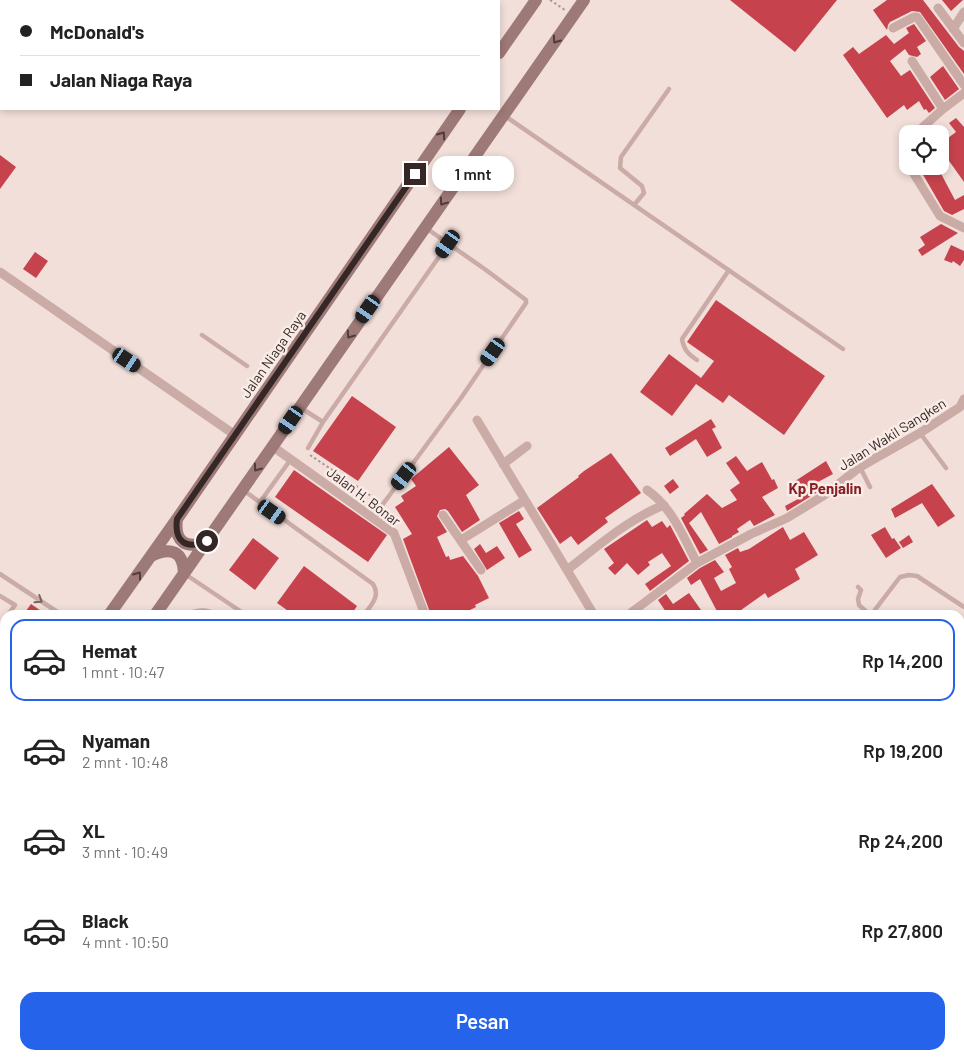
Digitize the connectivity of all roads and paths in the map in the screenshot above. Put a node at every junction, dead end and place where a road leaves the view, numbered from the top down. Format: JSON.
{"nodes":[{"id":1,"x":536,"y":0,"type":"edge"},
{"id":2,"x":550,"y":0,"type":"edge"},
{"id":3,"x":584,"y":0,"type":"edge"},
{"id":4,"x":938,"y":8,"type":"dead end"},
{"id":5,"x":964,"y":12,"type":"edge"},
{"id":6,"x":573,"y":16,"type":"junction"},
{"id":7,"x":893,"y":28,"type":"dead end"},
{"id":8,"x":953,"y":29,"type":"junction"},
{"id":9,"x":964,"y":43,"type":"edge"},
{"id":10,"x":500,"y":52,"type":"edge"},
{"id":11,"x":912,"y":61,"type":"dead end"},
{"id":12,"x":964,"y":85,"type":"edge"},
{"id":13,"x":669,"y":89,"type":"dead end"},
{"id":14,"x":964,"y":93,"type":"edge"},
{"id":15,"x":943,"y":109,"type":"junction"},
{"id":16,"x":459,"y":110,"type":"edge"},
{"id":17,"x":504,"y":115,"type":"junction"},
{"id":18,"x":925,"y":125,"type":"edge"},
{"id":19,"x":914,"y":175,"type":"edge"},
{"id":20,"x":634,"y":205,"type":"junction"},
{"id":21,"x":963,"y":225,"type":"edge"},
{"id":22,"x":425,"y":228,"type":"junction"},
{"id":23,"x":448,"y":244,"type":"junction"},
{"id":24,"x":729,"y":270,"type":"junction"},
{"id":25,"x":0,"y":272,"type":"edge"},
{"id":26,"x":202,"y":336,"type":"dead end"},
{"id":27,"x":843,"y":349,"type":"dead end"},
{"id":28,"x":697,"y":360,"type":"dead end"},
{"id":29,"x":247,"y":366,"type":"dead end"},
{"id":30,"x":962,"y":406,"type":"edge"},
{"id":31,"x":300,"y":407,"type":"junction"},
{"id":32,"x":476,"y":420,"type":"dead end"},
{"id":33,"x":323,"y":422,"type":"junction"},
{"id":34,"x":920,"y":432,"type":"junction"},
{"id":35,"x":235,"y":434,"type":"junction"},
{"id":36,"x":272,"y":446,"type":"junction"},
{"id":37,"x":527,"y":446,"type":"dead end"},
{"id":38,"x":308,"y":448,"type":"joint"},
{"id":39,"x":291,"y":459,"type":"junction"},
{"id":40,"x":503,"y":464,"type":"junction"},
{"id":41,"x":860,"y":467,"type":"junction"},
{"id":42,"x":946,"y":468,"type":"dead end"},
{"id":43,"x":870,"y":487,"type":"dead end"},
{"id":44,"x":242,"y":489,"type":"junction"},
{"id":45,"x":647,"y":490,"type":"dead end"},
{"id":46,"x":525,"y":500,"type":"junction"},
{"id":47,"x":260,"y":502,"type":"junction"},
{"id":48,"x":383,"y":504,"type":"junction"},
{"id":49,"x":664,"y":505,"type":"junction"},
{"id":50,"x":443,"y":515,"type":"dead end"},
{"id":51,"x":374,"y":518,"type":"junction"},
{"id":52,"x":177,"y":519,"type":"junction"},
{"id":53,"x":461,"y":540,"type":"junction"},
{"id":54,"x":207,"y":541,"type":"junction"},
{"id":55,"x":151,"y":556,"type":"junction"},
{"id":56,"x":697,"y":563,"type":"junction"},
{"id":57,"x":481,"y":570,"type":"dead end"},
{"id":58,"x":567,"y":570,"type":"junction"},
{"id":59,"x":184,"y":573,"type":"junction"},
{"id":60,"x":0,"y":575,"type":"edge"},
{"id":61,"x":858,"y":587,"type":"dead end"},
{"id":62,"x":0,"y":596,"type":"edge"},
{"id":63,"x":964,"y":607,"type":"edge"},
{"id":64,"x":12,"y":610,"type":"edge"},
{"id":65,"x":54,"y":610,"type":"edge"},
{"id":66,"x":113,"y":610,"type":"edge"},
{"id":67,"x":158,"y":610,"type":"edge"},
{"id":68,"x":239,"y":610,"type":"edge"},
{"id":69,"x":368,"y":610,"type":"edge"},
{"id":70,"x":423,"y":610,"type":"edge"},
{"id":71,"x":591,"y":610,"type":"edge"},
{"id":72,"x":635,"y":610,"type":"edge"},
{"id":73,"x":864,"y":610,"type":"edge"},
{"id":74,"x":874,"y":610,"type":"edge"}],
"edges":[{"from":1,"to":10,"type":"main road"},
{"from":2,"to":6,"type":"path"},
{"from":3,"to":6,"type":"main road"},
{"from":4,"to":8,"type":"street"},
{"from":5,"to":8,"type":"street"},
{"from":6,"to":17,"type":"main road","one_way":true},
{"from":7,"to":12,"type":"street"},
{"from":8,"to":9,"type":"street"},
{"from":11,"to":15,"type":"street"},
{"from":13,"to":20,"type":"lane"},
{"from":14,"to":15,"type":"street"},
{"from":15,"to":18,"type":"street"},
{"from":35,"to":16,"type":"main road","name":"Jalan Niaga Raya","one_way":true},
{"from":17,"to":20,"type":"lane"},
{"from":17,"to":22,"type":"main road","one_way":true},
{"from":19,"to":21,"type":"street"},
{"from":20,"to":24,"type":"lane"},
{"from":22,"to":23,"type":"lane"},
{"from":22,"to":31,"type":"main road","one_way":true},
{"from":23,"to":33,"type":"lane"},
{"from":23,"to":48,"type":"lane"},
{"from":24,"to":27,"type":"lane"},
{"from":24,"to":28,"type":"lane"},
{"from":25,"to":35,"type":"street"},
{"from":26,"to":29,"type":"lane"},
{"from":30,"to":34,"type":"street","name":"Jalan Wakil Sangken"},
{"from":31,"to":33,"type":"lane"},
{"from":31,"to":36,"type":"main road"},
{"from":32,"to":40,"type":"street"},
{"from":33,"to":38,"type":"lane"},
{"from":34,"to":41,"type":"street","name":"Jalan Wakil Sangken"},
{"from":34,"to":42,"type":"lane"},
{"from":35,"to":52,"type":"main road","name":"Jalan Niaga Raya"},
{"from":36,"to":39,"type":"street","name":"Jalan H. Bonar"},
{"from":36,"to":44,"type":"main road","one_way":true},
{"from":37,"to":40,"type":"street"},
{"from":38,"to":48,"type":"path"},
{"from":39,"to":47,"type":"lane"},
{"from":39,"to":51,"type":"street","name":"Jalan H. Bonar"},
{"from":40,"to":46,"type":"street"},
{"from":41,"to":43,"type":"lane"},
{"from":41,"to":56,"type":"street","name":"Jalan Wakil Sangken"},
{"from":44,"to":47,"type":"lane"},
{"from":44,"to":54,"type":"main road"},
{"from":45,"to":49,"type":"street"},
{"from":46,"to":53,"type":"street"},
{"from":46,"to":58,"type":"street"},
{"from":47,"to":69,"type":"lane"},
{"from":48,"to":51,"type":"lane"},
{"from":49,"to":56,"type":"street"},
{"from":49,"to":58,"type":"street"},
{"from":50,"to":53,"type":"street"},
{"from":51,"to":70,"type":"street","name":"Jalan H. Bonar"},
{"from":52,"to":54,"type":"main road"},
{"from":52,"to":55,"type":"main road","name":"Jalan Niaga Raya"},
{"from":53,"to":57,"type":"street"},
{"from":54,"to":59,"type":"main road"},
{"from":55,"to":59,"type":"main road"},
{"from":66,"to":55,"type":"main road","name":"Jalan Niaga Raya","one_way":true},
{"from":56,"to":72,"type":"street","name":"Jalan Wakil Sangken"},
{"from":58,"to":71,"type":"street"},
{"from":59,"to":67,"type":"main road"},
{"from":59,"to":68,"type":"lane"},
{"from":60,"to":65,"type":"lane","one_way":true},
{"from":61,"to":73,"type":"lane"},
{"from":62,"to":64,"type":"lane"},
{"from":63,"to":74,"type":"lane"}]}
